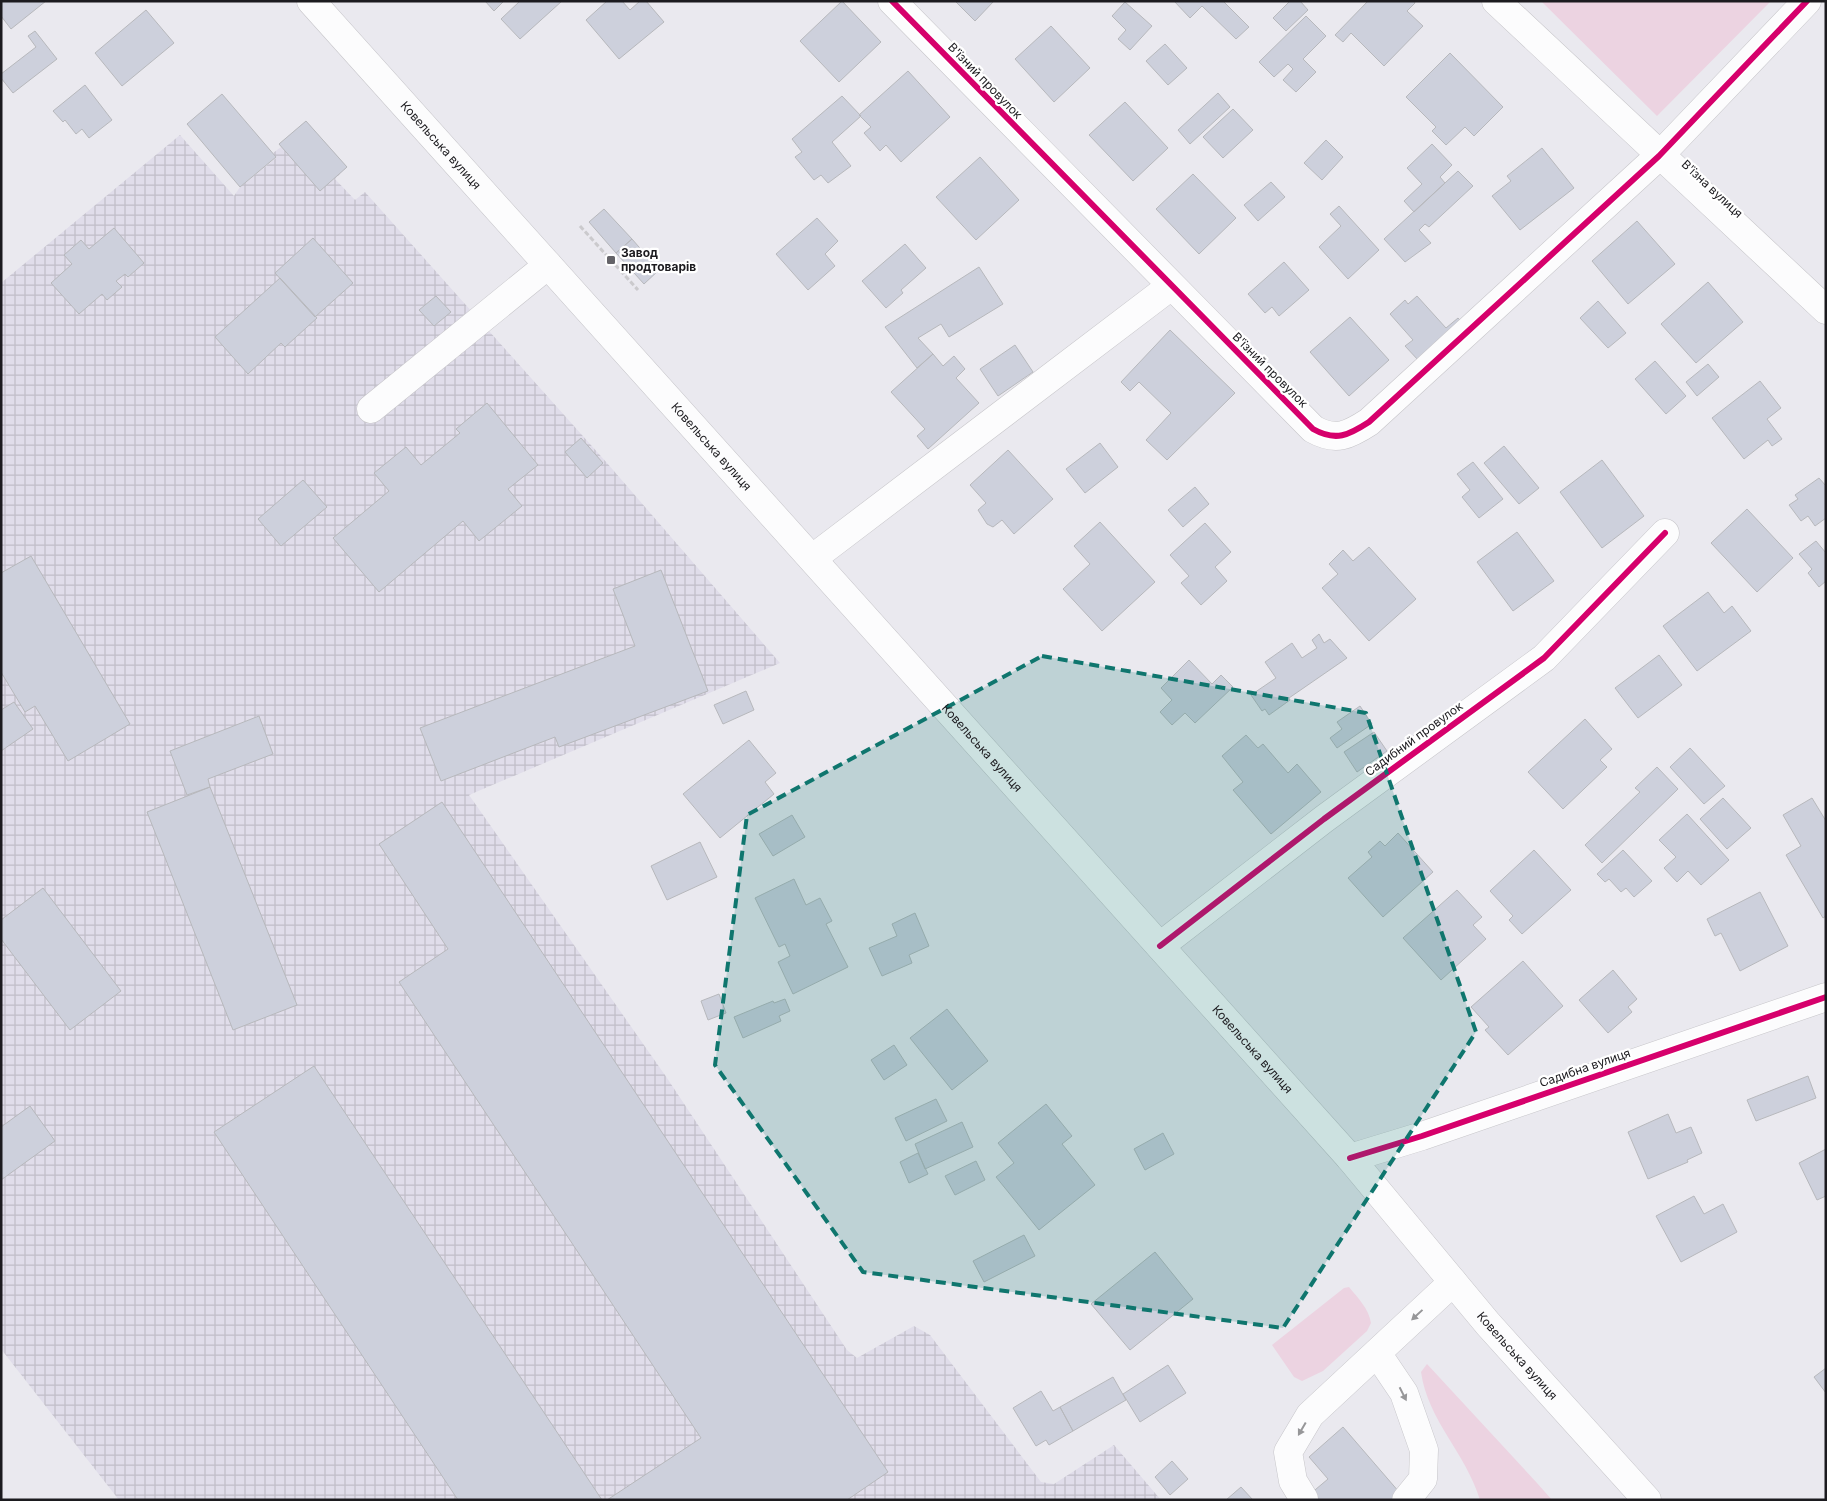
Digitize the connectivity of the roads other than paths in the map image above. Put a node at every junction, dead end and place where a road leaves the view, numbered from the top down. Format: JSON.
{"nodes":[{"id":1,"x":311,"y":1,"type":"edge"},
{"id":2,"x":892,"y":1,"type":"edge"},
{"id":3,"x":1496,"y":1,"type":"edge"},
{"id":4,"x":1807,"y":1,"type":"edge"},
{"id":5,"x":1659,"y":156,"type":"junction"},
{"id":6,"x":548,"y":265,"type":"junction"},
{"id":7,"x":1171,"y":286,"type":"junction"},
{"id":8,"x":1826,"y":310,"type":"edge"},
{"id":9,"x":371,"y":409,"type":"dead end"},
{"id":10,"x":1665,"y":533,"type":"dead end"},
{"id":11,"x":813,"y":558,"type":"junction"},
{"id":12,"x":1160,"y":946,"type":"junction"},
{"id":13,"x":1826,"y":997,"type":"edge"},
{"id":14,"x":1350,"y":1158,"type":"junction"},
{"id":15,"x":1453,"y":1282,"type":"junction"},
{"id":16,"x":1377,"y":1353,"type":"junction"},
{"id":17,"x":1304,"y":1499,"type":"edge"},
{"id":18,"x":1406,"y":1500,"type":"edge"},
{"id":19,"x":1647,"y":1500,"type":"edge"}],
"edges":[{"from":1,"to":6,"type":"street","name":"Ковельська вулиця"},
{"from":2,"to":7,"type":"street","name":"В'їзний провулок"},
{"from":3,"to":5,"type":"street","name":"В'їзна вулиця"},
{"from":4,"to":5,"type":"street","name":"В'їзний провулок"},
{"from":5,"to":7,"type":"street","name":"В'їзний провулок"},
{"from":5,"to":8,"type":"street","name":"В'їзна вулиця"},
{"from":6,"to":9,"type":"street"},
{"from":6,"to":11,"type":"street","name":"Ковельська вулиця"},
{"from":7,"to":11,"type":"street"},
{"from":10,"to":12,"type":"street","name":"Садибний провулок"},
{"from":11,"to":12,"type":"street","name":"Ковельська вулиця"},
{"from":12,"to":14,"type":"street","name":"Ковельська вулиця"},
{"from":13,"to":14,"type":"street","name":"Садибна вулиця"},
{"from":14,"to":15,"type":"street","name":"Ковельська вулиця"},
{"from":15,"to":16,"type":"street","one_way":true},
{"from":15,"to":19,"type":"street","name":"Ковельська вулиця"},
{"from":16,"to":17,"type":"street","one_way":true},
{"from":16,"to":18,"type":"street","one_way":true}]}
